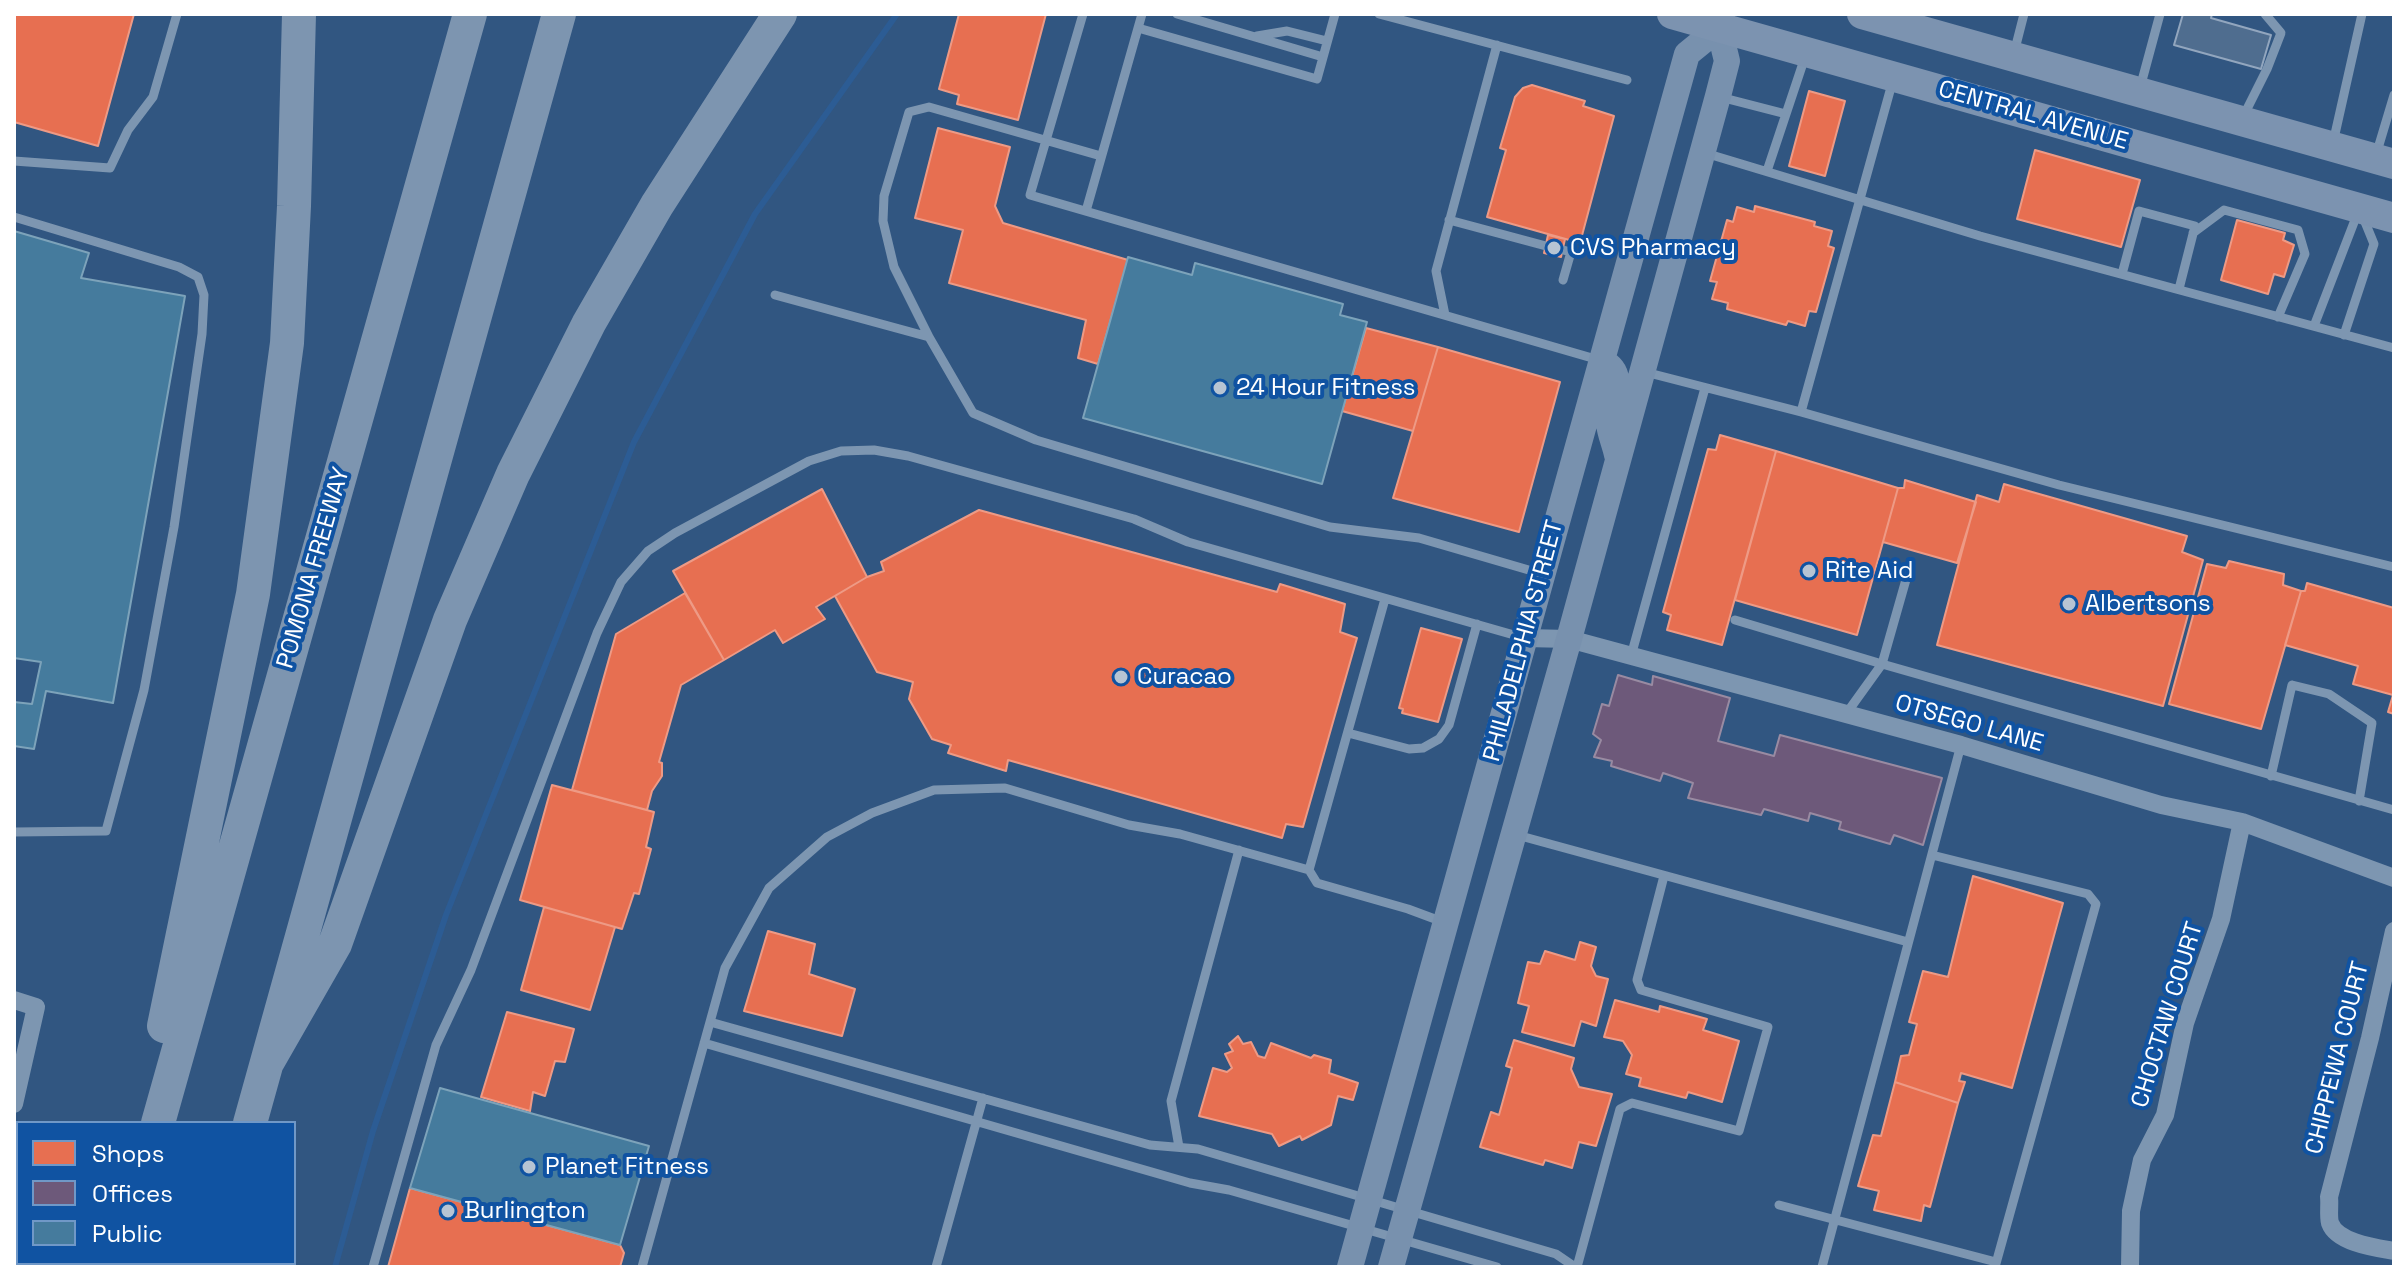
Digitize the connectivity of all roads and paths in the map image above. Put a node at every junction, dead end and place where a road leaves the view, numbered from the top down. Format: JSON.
{"nodes":[{"id":1,"x":177,"y":14,"type":"edge"},
{"id":2,"x":299,"y":14,"type":"edge"},
{"id":3,"x":470,"y":14,"type":"edge"},
{"id":4,"x":559,"y":14,"type":"edge"},
{"id":5,"x":780,"y":14,"type":"edge"},
{"id":6,"x":1083,"y":14,"type":"edge"},
{"id":7,"x":1142,"y":14,"type":"edge"},
{"id":8,"x":1177,"y":14,"type":"edge"},
{"id":9,"x":1335,"y":14,"type":"edge"},
{"id":10,"x":1379,"y":14,"type":"edge"},
{"id":11,"x":1672,"y":14,"type":"edge"},
{"id":12,"x":1863,"y":14,"type":"edge"},
{"id":13,"x":2024,"y":14,"type":"edge"},
{"id":14,"x":2160,"y":14,"type":"edge"},
{"id":15,"x":2265,"y":14,"type":"edge"},
{"id":16,"x":2362,"y":14,"type":"edge"},
{"id":17,"x":1720,"y":21,"type":"edge"},
{"id":18,"x":1138,"y":28,"type":"junction"},
{"id":19,"x":1253,"y":37,"type":"junction"},
{"id":20,"x":1327,"y":41,"type":"junction"},
{"id":21,"x":1497,"y":45,"type":"junction"},
{"id":22,"x":1806,"y":52,"type":"junction"},
{"id":23,"x":1323,"y":57,"type":"junction"},
{"id":24,"x":2013,"y":57,"type":"junction"},
{"id":25,"x":1894,"y":77,"type":"junction"},
{"id":26,"x":1627,"y":80,"type":"dead end"},
{"id":27,"x":2139,"y":92,"type":"junction"},
{"id":28,"x":2394,"y":95,"type":"edge"},
{"id":29,"x":1718,"y":96,"type":"junction"},
{"id":30,"x":1786,"y":114,"type":"junction"},
{"id":31,"x":2241,"y":121,"type":"junction"},
{"id":32,"x":1046,"y":141,"type":"junction"},
{"id":33,"x":2332,"y":147,"type":"junction"},
{"id":34,"x":1702,"y":153,"type":"junction"},
{"id":35,"x":1101,"y":156,"type":"junction"},
{"id":36,"x":14,"y":161,"type":"edge"},
{"id":37,"x":2384,"y":161,"type":"edge"},
{"id":38,"x":1767,"y":171,"type":"junction"},
{"id":39,"x":1860,"y":199,"type":"junction"},
{"id":40,"x":2359,"y":209,"type":"junction"},
{"id":41,"x":1086,"y":211,"type":"junction"},
{"id":42,"x":14,"y":217,"type":"edge"},
{"id":43,"x":2394,"y":218,"type":"edge"},
{"id":44,"x":1449,"y":220,"type":"junction"},
{"id":45,"x":2193,"y":233,"type":"junction"},
{"id":46,"x":1546,"y":246,"type":"dead end"},
{"id":47,"x":1563,"y":250,"type":"dead end"},
{"id":48,"x":2122,"y":274,"type":"junction"},
{"id":49,"x":1563,"y":280,"type":"dead end"},
{"id":50,"x":2179,"y":289,"type":"junction"},
{"id":51,"x":775,"y":295,"type":"dead end"},
{"id":52,"x":1445,"y":315,"type":"junction"},
{"id":53,"x":2278,"y":317,"type":"junction"},
{"id":54,"x":2314,"y":326,"type":"junction"},
{"id":55,"x":2344,"y":335,"type":"junction"},
{"id":56,"x":929,"y":337,"type":"junction"},
{"id":57,"x":2394,"y":348,"type":"edge"},
{"id":58,"x":1602,"y":361,"type":"junction"},
{"id":59,"x":1642,"y":371,"type":"junction"},
{"id":60,"x":1705,"y":388,"type":"junction"},
{"id":61,"x":1801,"y":412,"type":"junction"},
{"id":62,"x":1618,"y":459,"type":"junction"},
{"id":63,"x":2394,"y":567,"type":"edge"},
{"id":64,"x":1909,"y":569,"type":"dead end"},
{"id":65,"x":1543,"y":574,"type":"junction"},
{"id":66,"x":1385,"y":599,"type":"junction"},
{"id":67,"x":1735,"y":620,"type":"dead end"},
{"id":68,"x":1477,"y":624,"type":"junction"},
{"id":69,"x":1525,"y":638,"type":"junction"},
{"id":70,"x":1569,"y":639,"type":"junction"},
{"id":71,"x":1631,"y":656,"type":"junction"},
{"id":72,"x":1882,"y":664,"type":"junction"},
{"id":73,"x":1846,"y":714,"type":"junction"},
{"id":74,"x":1348,"y":733,"type":"junction"},
{"id":75,"x":1961,"y":745,"type":"junction"},
{"id":76,"x":2271,"y":776,"type":"junction"},
{"id":77,"x":2359,"y":801,"type":"junction"},
{"id":78,"x":2394,"y":810,"type":"edge"},
{"id":79,"x":2242,"y":822,"type":"junction"},
{"id":80,"x":14,"y":832,"type":"edge"},
{"id":81,"x":1514,"y":834,"type":"junction"},
{"id":82,"x":1239,"y":850,"type":"junction"},
{"id":83,"x":1932,"y":855,"type":"junction"},
{"id":84,"x":1309,"y":870,"type":"junction"},
{"id":85,"x":1664,"y":876,"type":"junction"},
{"id":86,"x":2392,"y":881,"type":"edge"},
{"id":87,"x":1447,"y":923,"type":"junction"},
{"id":88,"x":2394,"y":931,"type":"edge"},
{"id":89,"x":1908,"y":942,"type":"junction"},
{"id":90,"x":14,"y":1000,"type":"edge"},
{"id":91,"x":710,"y":1022,"type":"junction"},
{"id":92,"x":704,"y":1043,"type":"junction"},
{"id":93,"x":268,"y":1061,"type":"junction"},
{"id":94,"x":983,"y":1098,"type":"junction"},
{"id":95,"x":14,"y":1104,"type":"edge"},
{"id":96,"x":145,"y":1121,"type":"edge"},
{"id":97,"x":159,"y":1121,"type":"edge"},
{"id":98,"x":251,"y":1121,"type":"edge"},
{"id":99,"x":977,"y":1122,"type":"junction"},
{"id":100,"x":1179,"y":1147,"type":"junction"},
{"id":101,"x":1369,"y":1199,"type":"junction"},
{"id":102,"x":1779,"y":1205,"type":"dead end"},
{"id":103,"x":1407,"y":1211,"type":"junction"},
{"id":104,"x":1834,"y":1219,"type":"junction"},
{"id":105,"x":1361,"y":1228,"type":"junction"},
{"id":106,"x":1399,"y":1239,"type":"junction"},
{"id":107,"x":2394,"y":1251,"type":"edge"},
{"id":108,"x":1995,"y":1265,"type":"edge"},
{"id":109,"x":373,"y":1267,"type":"edge"},
{"id":110,"x":642,"y":1267,"type":"edge"},
{"id":111,"x":936,"y":1267,"type":"edge"},
{"id":112,"x":1350,"y":1267,"type":"edge"},
{"id":113,"x":1391,"y":1267,"type":"edge"},
{"id":114,"x":1497,"y":1267,"type":"edge"},
{"id":115,"x":1576,"y":1267,"type":"edge"},
{"id":116,"x":1822,"y":1267,"type":"edge"},
{"id":117,"x":2130,"y":1267,"type":"edge"}],
"edges":[{"from":1,"to":36,"type":"lane"},
{"from":2,"to":96,"type":"highway"},
{"from":3,"to":97,"type":"highway","name":"POMONA FREEWAY"},
{"from":4,"to":93,"type":"highway"},
{"from":5,"to":93,"type":"highway"},
{"from":6,"to":32,"type":"lane"},
{"from":7,"to":18,"type":"lane"},
{"from":8,"to":19,"type":"lane"},
{"from":9,"to":20,"type":"lane"},
{"from":10,"to":21,"type":"lane"},
{"from":11,"to":17,"type":"main road","name":"CENTRAL AVENUE"},
{"from":12,"to":24,"type":"main road"},
{"from":13,"to":24,"type":"lane"},
{"from":14,"to":27,"type":"lane"},
{"from":15,"to":31,"type":"lane"},
{"from":16,"to":33,"type":"lane"},
{"from":17,"to":22,"type":"main road","name":"CENTRAL AVENUE"},
{"from":17,"to":29,"type":"main road","name":"PHILADELPHIA STREET"},
{"from":17,"to":58,"type":"main road","name":"PHILADELPHIA STREET"},
{"from":18,"to":23,"type":"lane"},
{"from":18,"to":35,"type":"lane"},
{"from":19,"to":20,"type":"lane"},
{"from":19,"to":23,"type":"lane"},
{"from":20,"to":23,"type":"lane"},
{"from":21,"to":26,"type":"lane"},
{"from":21,"to":44,"type":"lane"},
{"from":22,"to":25,"type":"main road","name":"CENTRAL AVENUE"},
{"from":22,"to":30,"type":"lane"},
{"from":24,"to":27,"type":"main road"},
{"from":25,"to":39,"type":"lane"},
{"from":25,"to":40,"type":"main road","name":"CENTRAL AVENUE"},
{"from":27,"to":31,"type":"main road"},
{"from":28,"to":37,"type":"lane"},
{"from":29,"to":30,"type":"lane"},
{"from":29,"to":34,"type":"main road","name":"PHILADELPHIA STREET"},
{"from":30,"to":38,"type":"lane"},
{"from":31,"to":33,"type":"main road"},
{"from":32,"to":35,"type":"lane"},
{"from":32,"to":41,"type":"lane"},
{"from":32,"to":56,"type":"lane"},
{"from":33,"to":37,"type":"main road"},
{"from":34,"to":38,"type":"lane"},
{"from":34,"to":59,"type":"main road","name":"PHILADELPHIA STREET"},
{"from":35,"to":41,"type":"lane"},
{"from":37,"to":40,"type":"main road"},
{"from":38,"to":39,"type":"lane"},
{"from":39,"to":48,"type":"lane"},
{"from":39,"to":61,"type":"lane"},
{"from":40,"to":43,"type":"main road","name":"CENTRAL AVENUE"},
{"from":40,"to":54,"type":"lane"},
{"from":40,"to":55,"type":"lane"},
{"from":41,"to":52,"type":"lane"},
{"from":42,"to":80,"type":"lane"},
{"from":44,"to":46,"type":"lane"},
{"from":44,"to":52,"type":"lane"},
{"from":45,"to":48,"type":"lane"},
{"from":45,"to":50,"type":"lane"},
{"from":45,"to":53,"type":"lane"},
{"from":47,"to":49,"type":"lane"},
{"from":48,"to":50,"type":"lane"},
{"from":50,"to":53,"type":"lane"},
{"from":51,"to":56,"type":"lane"},
{"from":52,"to":58,"type":"lane"},
{"from":53,"to":54,"type":"lane"},
{"from":54,"to":55,"type":"lane"},
{"from":55,"to":57,"type":"lane"},
{"from":56,"to":65,"type":"lane"},
{"from":58,"to":62,"type":"main road"},
{"from":58,"to":65,"type":"main road","name":"PHILADELPHIA STREET"},
{"from":59,"to":60,"type":"lane"},
{"from":59,"to":62,"type":"main road","name":"PHILADELPHIA STREET"},
{"from":60,"to":61,"type":"lane"},
{"from":60,"to":71,"type":"lane"},
{"from":61,"to":63,"type":"lane"},
{"from":62,"to":70,"type":"main road","name":"PHILADELPHIA STREET"},
{"from":64,"to":72,"type":"lane"},
{"from":65,"to":69,"type":"main road","name":"PHILADELPHIA STREET"},
{"from":66,"to":68,"type":"lane"},
{"from":66,"to":74,"type":"lane"},
{"from":66,"to":109,"type":"lane"},
{"from":67,"to":72,"type":"lane"},
{"from":68,"to":69,"type":"lane"},
{"from":68,"to":74,"type":"lane"},
{"from":69,"to":70,"type":"street","name":"OTSEGO LANE"},
{"from":69,"to":87,"type":"main road","name":"PHILADELPHIA STREET"},
{"from":70,"to":71,"type":"street","name":"OTSEGO LANE"},
{"from":70,"to":81,"type":"main road","name":"PHILADELPHIA STREET"},
{"from":71,"to":73,"type":"street","name":"OTSEGO LANE"},
{"from":72,"to":73,"type":"lane"},
{"from":72,"to":76,"type":"lane"},
{"from":73,"to":75,"type":"street","name":"OTSEGO LANE"},
{"from":74,"to":84,"type":"lane"},
{"from":75,"to":79,"type":"street","name":"OTSEGO LANE"},
{"from":75,"to":83,"type":"lane"},
{"from":76,"to":77,"type":"lane"},
{"from":76,"to":77,"type":"lane"},
{"from":77,"to":78,"type":"lane"},
{"from":79,"to":86,"type":"street","name":"OTSEGO LANE"},
{"from":79,"to":117,"type":"street","name":"CHOCTAW COURT"},
{"from":81,"to":85,"type":"lane"},
{"from":81,"to":103,"type":"main road","name":"PHILADELPHIA STREET"},
{"from":82,"to":84,"type":"lane"},
{"from":82,"to":91,"type":"lane"},
{"from":82,"to":100,"type":"lane"},
{"from":83,"to":89,"type":"lane"},
{"from":83,"to":108,"type":"lane"},
{"from":84,"to":87,"type":"lane"},
{"from":85,"to":89,"type":"lane"},
{"from":85,"to":115,"type":"lane"},
{"from":87,"to":101,"type":"main road","name":"PHILADELPHIA STREET"},
{"from":88,"to":107,"type":"street","name":"CHIPPEWA COURT"},
{"from":89,"to":104,"type":"lane"},
{"from":90,"to":95,"type":"street"},
{"from":91,"to":92,"type":"lane"},
{"from":91,"to":94,"type":"lane"},
{"from":92,"to":99,"type":"lane"},
{"from":92,"to":110,"type":"lane"},
{"from":93,"to":98,"type":"highway"},
{"from":94,"to":99,"type":"lane"},
{"from":94,"to":100,"type":"lane"},
{"from":99,"to":105,"type":"lane"},
{"from":99,"to":111,"type":"lane"},
{"from":100,"to":101,"type":"lane"},
{"from":101,"to":103,"type":"lane"},
{"from":101,"to":105,"type":"main road","name":"PHILADELPHIA STREET"},
{"from":102,"to":104,"type":"lane"},
{"from":103,"to":106,"type":"main road","name":"PHILADELPHIA STREET"},
{"from":103,"to":115,"type":"lane"},
{"from":104,"to":108,"type":"lane"},
{"from":104,"to":116,"type":"lane"},
{"from":105,"to":106,"type":"lane"},
{"from":105,"to":112,"type":"main road","name":"PHILADELPHIA STREET"},
{"from":106,"to":113,"type":"main road","name":"PHILADELPHIA STREET"},
{"from":106,"to":114,"type":"lane"}]}
